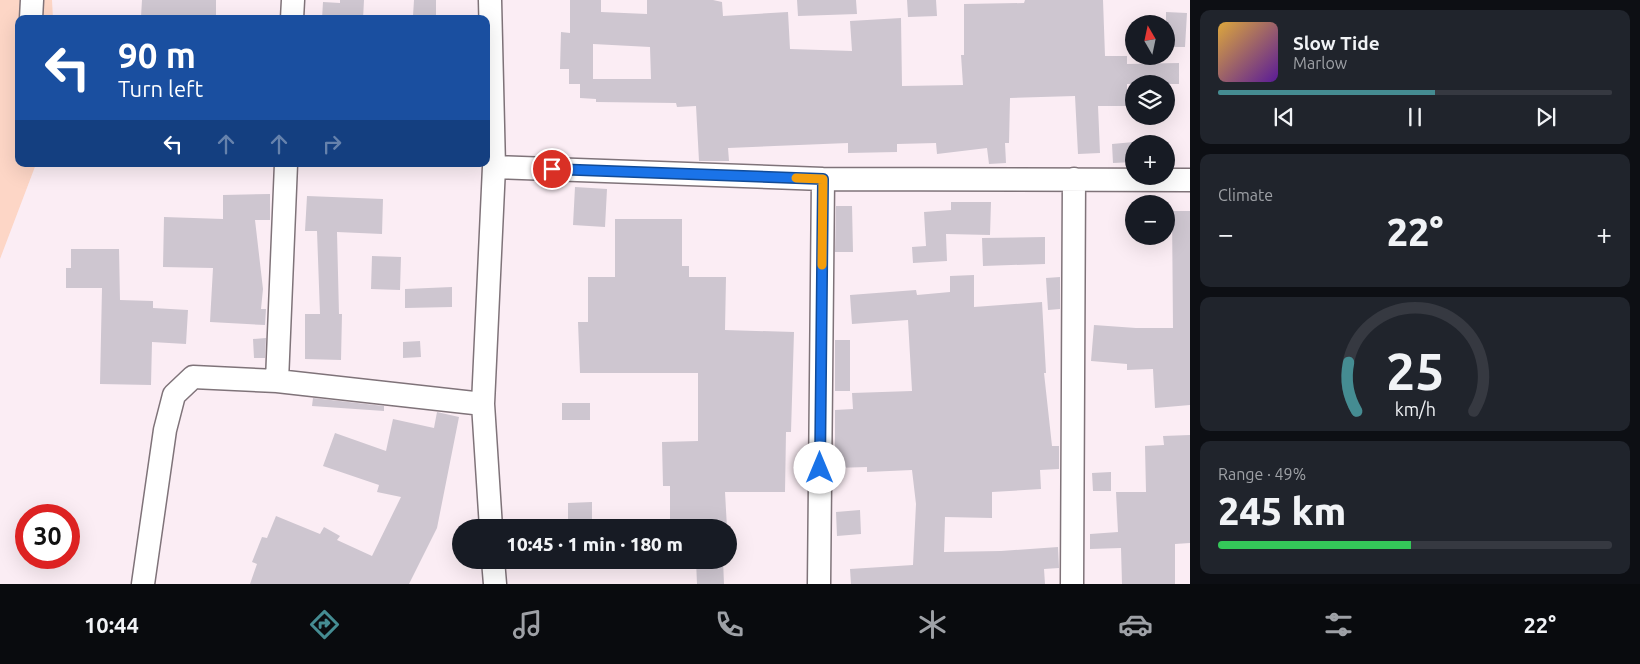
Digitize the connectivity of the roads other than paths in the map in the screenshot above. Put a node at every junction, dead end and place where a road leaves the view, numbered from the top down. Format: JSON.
{"nodes":[{"id":1,"x":32,"y":0,"type":"edge"},
{"id":2,"x":292,"y":0,"type":"edge"},
{"id":3,"x":490,"y":0,"type":"edge"},
{"id":4,"x":31,"y":15,"type":"edge"},
{"id":5,"x":292,"y":15,"type":"edge"},
{"id":6,"x":286,"y":167,"type":"edge"},
{"id":7,"x":494,"y":167,"type":"junction"},
{"id":8,"x":823,"y":179,"type":"junction"},
{"id":9,"x":1074,"y":179,"type":"junction"},
{"id":10,"x":1190,"y":180,"type":"edge"},
{"id":11,"x":277,"y":381,"type":"junction"},
{"id":12,"x":483,"y":404,"type":"junction"},
{"id":13,"x":490,"y":519,"type":"edge"},
{"id":14,"x":494,"y":569,"type":"edge"},
{"id":15,"x":143,"y":584,"type":"edge"},
{"id":16,"x":495,"y":584,"type":"edge"},
{"id":17,"x":819,"y":584,"type":"edge"},
{"id":18,"x":1072,"y":584,"type":"edge"}],
"edges":[{"from":1,"to":4,"type":"street"},
{"from":2,"to":5,"type":"street"},
{"from":3,"to":7,"type":"street"},
{"from":6,"to":11,"type":"street"},
{"from":7,"to":8,"type":"street"},
{"from":7,"to":12,"type":"street"},
{"from":8,"to":9,"type":"street"},
{"from":8,"to":17,"type":"street"},
{"from":9,"to":10,"type":"street"},
{"from":9,"to":18,"type":"street"},
{"from":11,"to":12,"type":"street"},
{"from":11,"to":15,"type":"street"},
{"from":12,"to":13,"type":"street"},
{"from":14,"to":16,"type":"street"}]}
